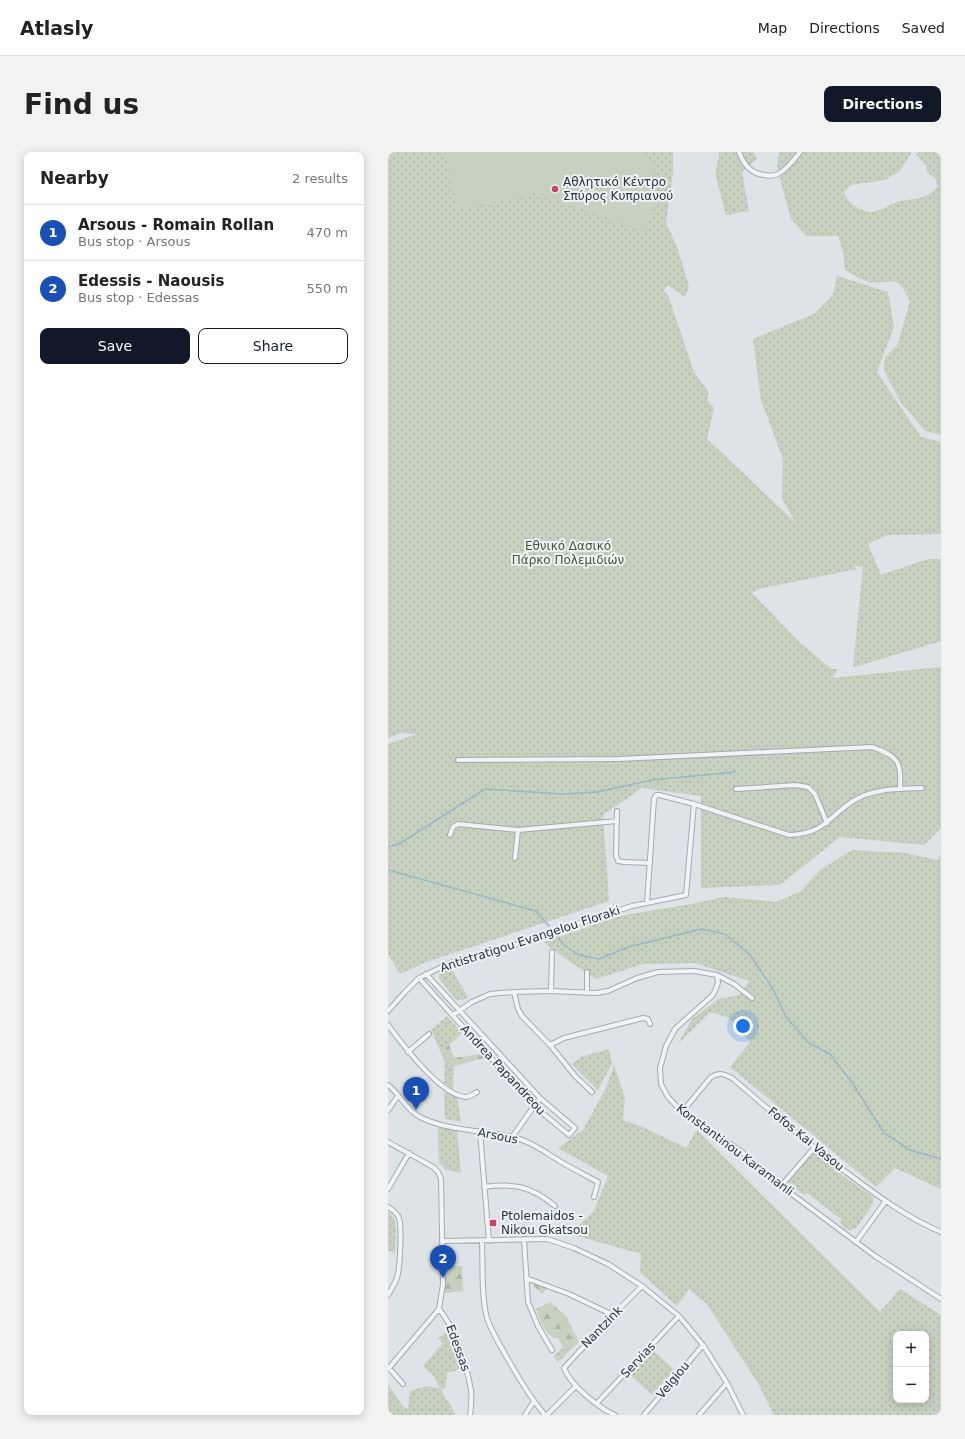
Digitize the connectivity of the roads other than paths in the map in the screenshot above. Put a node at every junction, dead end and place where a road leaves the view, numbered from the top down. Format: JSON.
{"nodes":[{"id":1,"x":739,"y":152,"type":"edge"},
{"id":2,"x":800,"y":152,"type":"edge"},
{"id":3,"x":458,"y":760,"type":"dead end"},
{"id":4,"x":922,"y":788,"type":"dead end"},
{"id":5,"x":736,"y":789,"type":"dead end"},
{"id":6,"x":900,"y":789,"type":"junction"},
{"id":7,"x":694,"y":804,"type":"junction"},
{"id":8,"x":617,"y":811,"type":"dead end"},
{"id":9,"x":617,"y":821,"type":"junction"},
{"id":10,"x":827,"y":823,"type":"junction"},
{"id":11,"x":518,"y":830,"type":"junction"},
{"id":12,"x":450,"y":834,"type":"dead end"},
{"id":13,"x":515,"y":858,"type":"dead end"},
{"id":14,"x":650,"y":863,"type":"junction"},
{"id":15,"x":647,"y":903,"type":"junction"},
{"id":16,"x":552,"y":952,"type":"dead end"},
{"id":17,"x":587,"y":972,"type":"dead end"},
{"id":18,"x":426,"y":974,"type":"junction"},
{"id":19,"x":717,"y":975,"type":"junction"},
{"id":20,"x":419,"y":978,"type":"junction"},
{"id":21,"x":551,"y":991,"type":"junction"},
{"id":22,"x":514,"y":992,"type":"junction"},
{"id":23,"x":587,"y":992,"type":"junction"},
{"id":24,"x":752,"y":998,"type":"dead end"},
{"id":25,"x":388,"y":1011,"type":"edge"},
{"id":26,"x":458,"y":1011,"type":"junction"},
{"id":27,"x":453,"y":1015,"type":"junction"},
{"id":28,"x":650,"y":1024,"type":"dead end"},
{"id":29,"x":388,"y":1025,"type":"edge"},
{"id":30,"x":430,"y":1034,"type":"dead end"},
{"id":31,"x":550,"y":1046,"type":"junction"},
{"id":32,"x":408,"y":1052,"type":"junction"},
{"id":33,"x":388,"y":1085,"type":"edge"},
{"id":34,"x":477,"y":1092,"type":"dead end"},
{"id":35,"x":592,"y":1092,"type":"dead end"},
{"id":36,"x":398,"y":1096,"type":"junction"},
{"id":37,"x":540,"y":1098,"type":"junction"},
{"id":38,"x":534,"y":1106,"type":"junction"},
{"id":39,"x":388,"y":1110,"type":"edge"},
{"id":40,"x":682,"y":1112,"type":"junction"},
{"id":41,"x":480,"y":1132,"type":"junction"},
{"id":42,"x":512,"y":1137,"type":"junction"},
{"id":43,"x":388,"y":1142,"type":"edge"},
{"id":44,"x":814,"y":1148,"type":"junction"},
{"id":45,"x":409,"y":1153,"type":"junction"},
{"id":46,"x":781,"y":1186,"type":"junction"},
{"id":47,"x":484,"y":1187,"type":"junction"},
{"id":48,"x":388,"y":1188,"type":"edge"},
{"id":49,"x":594,"y":1197,"type":"dead end"},
{"id":50,"x":885,"y":1202,"type":"junction"},
{"id":51,"x":555,"y":1206,"type":"dead end"},
{"id":52,"x":388,"y":1207,"type":"edge"},
{"id":53,"x":941,"y":1232,"type":"edge"},
{"id":54,"x":524,"y":1239,"type":"junction"},
{"id":55,"x":442,"y":1241,"type":"junction"},
{"id":56,"x":482,"y":1241,"type":"junction"},
{"id":57,"x":489,"y":1241,"type":"junction"},
{"id":58,"x":856,"y":1242,"type":"junction"},
{"id":59,"x":526,"y":1278,"type":"junction"},
{"id":60,"x":642,"y":1286,"type":"junction"},
{"id":61,"x":388,"y":1295,"type":"edge"},
{"id":62,"x":941,"y":1299,"type":"edge"},
{"id":63,"x":439,"y":1308,"type":"junction"},
{"id":64,"x":613,"y":1315,"type":"junction"},
{"id":65,"x":679,"y":1316,"type":"junction"},
{"id":66,"x":703,"y":1345,"type":"junction"},
{"id":67,"x":552,"y":1350,"type":"dead end"},
{"id":68,"x":388,"y":1367,"type":"edge"},
{"id":69,"x":403,"y":1384,"type":"dead end"},
{"id":70,"x":727,"y":1384,"type":"junction"},
{"id":71,"x":576,"y":1386,"type":"junction"},
{"id":72,"x":534,"y":1401,"type":"junction"},
{"id":73,"x":597,"y":1403,"type":"junction"},
{"id":74,"x":470,"y":1415,"type":"edge"},
{"id":75,"x":525,"y":1415,"type":"edge"},
{"id":76,"x":546,"y":1415,"type":"edge"},
{"id":77,"x":616,"y":1415,"type":"edge"},
{"id":78,"x":644,"y":1415,"type":"edge"},
{"id":79,"x":700,"y":1415,"type":"edge"},
{"id":80,"x":743,"y":1415,"type":"edge"}],
"edges":[{"from":1,"to":2,"type":"street"},
{"from":3,"to":6,"type":"street"},
{"from":4,"to":6,"type":"street"},
{"from":5,"to":10,"type":"street"},
{"from":6,"to":10,"type":"street"},
{"from":7,"to":10,"type":"street"},
{"from":7,"to":14,"type":"street"},
{"from":7,"to":15,"type":"street","name":"Antistratigou Evangelou Floraki"},
{"from":8,"to":9,"type":"street"},
{"from":9,"to":11,"type":"street"},
{"from":9,"to":14,"type":"street"},
{"from":11,"to":12,"type":"street"},
{"from":11,"to":13,"type":"street"},
{"from":14,"to":15,"type":"street"},
{"from":15,"to":18,"type":"street","name":"Antistratigou Evangelou Floraki"},
{"from":16,"to":21,"type":"street"},
{"from":17,"to":23,"type":"street"},
{"from":18,"to":20,"type":"street","name":"Antistratigou Evangelou Floraki"},
{"from":18,"to":26,"type":"street","name":"Andrea Papandreou"},
{"from":19,"to":23,"type":"street"},
{"from":19,"to":24,"type":"street"},
{"from":19,"to":40,"type":"street","name":"Konstantinou Karamanli"},
{"from":20,"to":25,"type":"street","name":"Antistratigou Evangelou Floraki"},
{"from":20,"to":27,"type":"street","name":"Andrea Papandreou"},
{"from":21,"to":22,"type":"street"},
{"from":21,"to":23,"type":"street"},
{"from":22,"to":26,"type":"street"},
{"from":22,"to":31,"type":"street"},
{"from":26,"to":27,"type":"street"},
{"from":26,"to":37,"type":"street","name":"Andrea Papandreou"},
{"from":27,"to":38,"type":"street","name":"Andrea Papandreou"},
{"from":28,"to":31,"type":"street"},
{"from":29,"to":32,"type":"street"},
{"from":30,"to":32,"type":"street"},
{"from":31,"to":35,"type":"street"},
{"from":32,"to":34,"type":"street"},
{"from":33,"to":36,"type":"street","name":"Arsous"},
{"from":36,"to":39,"type":"street"},
{"from":36,"to":41,"type":"street","name":"Arsous"},
{"from":37,"to":38,"type":"street"},
{"from":37,"to":38,"type":"street","name":"Andrea Papandreou"},
{"from":38,"to":42,"type":"street"},
{"from":40,"to":44,"type":"street","name":"Fofos Kai Vasou"},
{"from":40,"to":46,"type":"street","name":"Konstantinou Karamanli"},
{"from":41,"to":42,"type":"street","name":"Arsous"},
{"from":41,"to":47,"type":"street"},
{"from":42,"to":49,"type":"street","name":"Arsous"},
{"from":43,"to":45,"type":"street"},
{"from":44,"to":46,"type":"street"},
{"from":44,"to":50,"type":"street","name":"Fofos Kai Vasou"},
{"from":45,"to":48,"type":"street"},
{"from":45,"to":55,"type":"street"},
{"from":46,"to":58,"type":"street","name":"Konstantinou Karamanli"},
{"from":47,"to":51,"type":"street"},
{"from":47,"to":57,"type":"street"},
{"from":50,"to":53,"type":"street","name":"Fofos Kai Vasou"},
{"from":50,"to":58,"type":"street"},
{"from":52,"to":61,"type":"street"},
{"from":54,"to":57,"type":"street"},
{"from":54,"to":59,"type":"street"},
{"from":54,"to":60,"type":"street"},
{"from":55,"to":56,"type":"street"},
{"from":55,"to":63,"type":"street"},
{"from":56,"to":57,"type":"street"},
{"from":56,"to":72,"type":"street"},
{"from":58,"to":62,"type":"street","name":"Konstantinou Karamanli"},
{"from":59,"to":64,"type":"street"},
{"from":59,"to":67,"type":"street"},
{"from":60,"to":64,"type":"street","name":"Nantzink"},
{"from":60,"to":65,"type":"street"},
{"from":63,"to":68,"type":"street"},
{"from":63,"to":74,"type":"street","name":"Edessas"},
{"from":64,"to":71,"type":"street","name":"Nantzink"},
{"from":65,"to":66,"type":"street"},
{"from":65,"to":73,"type":"street","name":"Servias"},
{"from":66,"to":70,"type":"street"},
{"from":66,"to":78,"type":"street","name":"Velgiou"},
{"from":68,"to":69,"type":"street"},
{"from":70,"to":79,"type":"street"},
{"from":70,"to":80,"type":"street"},
{"from":71,"to":73,"type":"street"},
{"from":71,"to":76,"type":"street"},
{"from":72,"to":75,"type":"street"},
{"from":72,"to":76,"type":"street"},
{"from":73,"to":77,"type":"street"}]}
